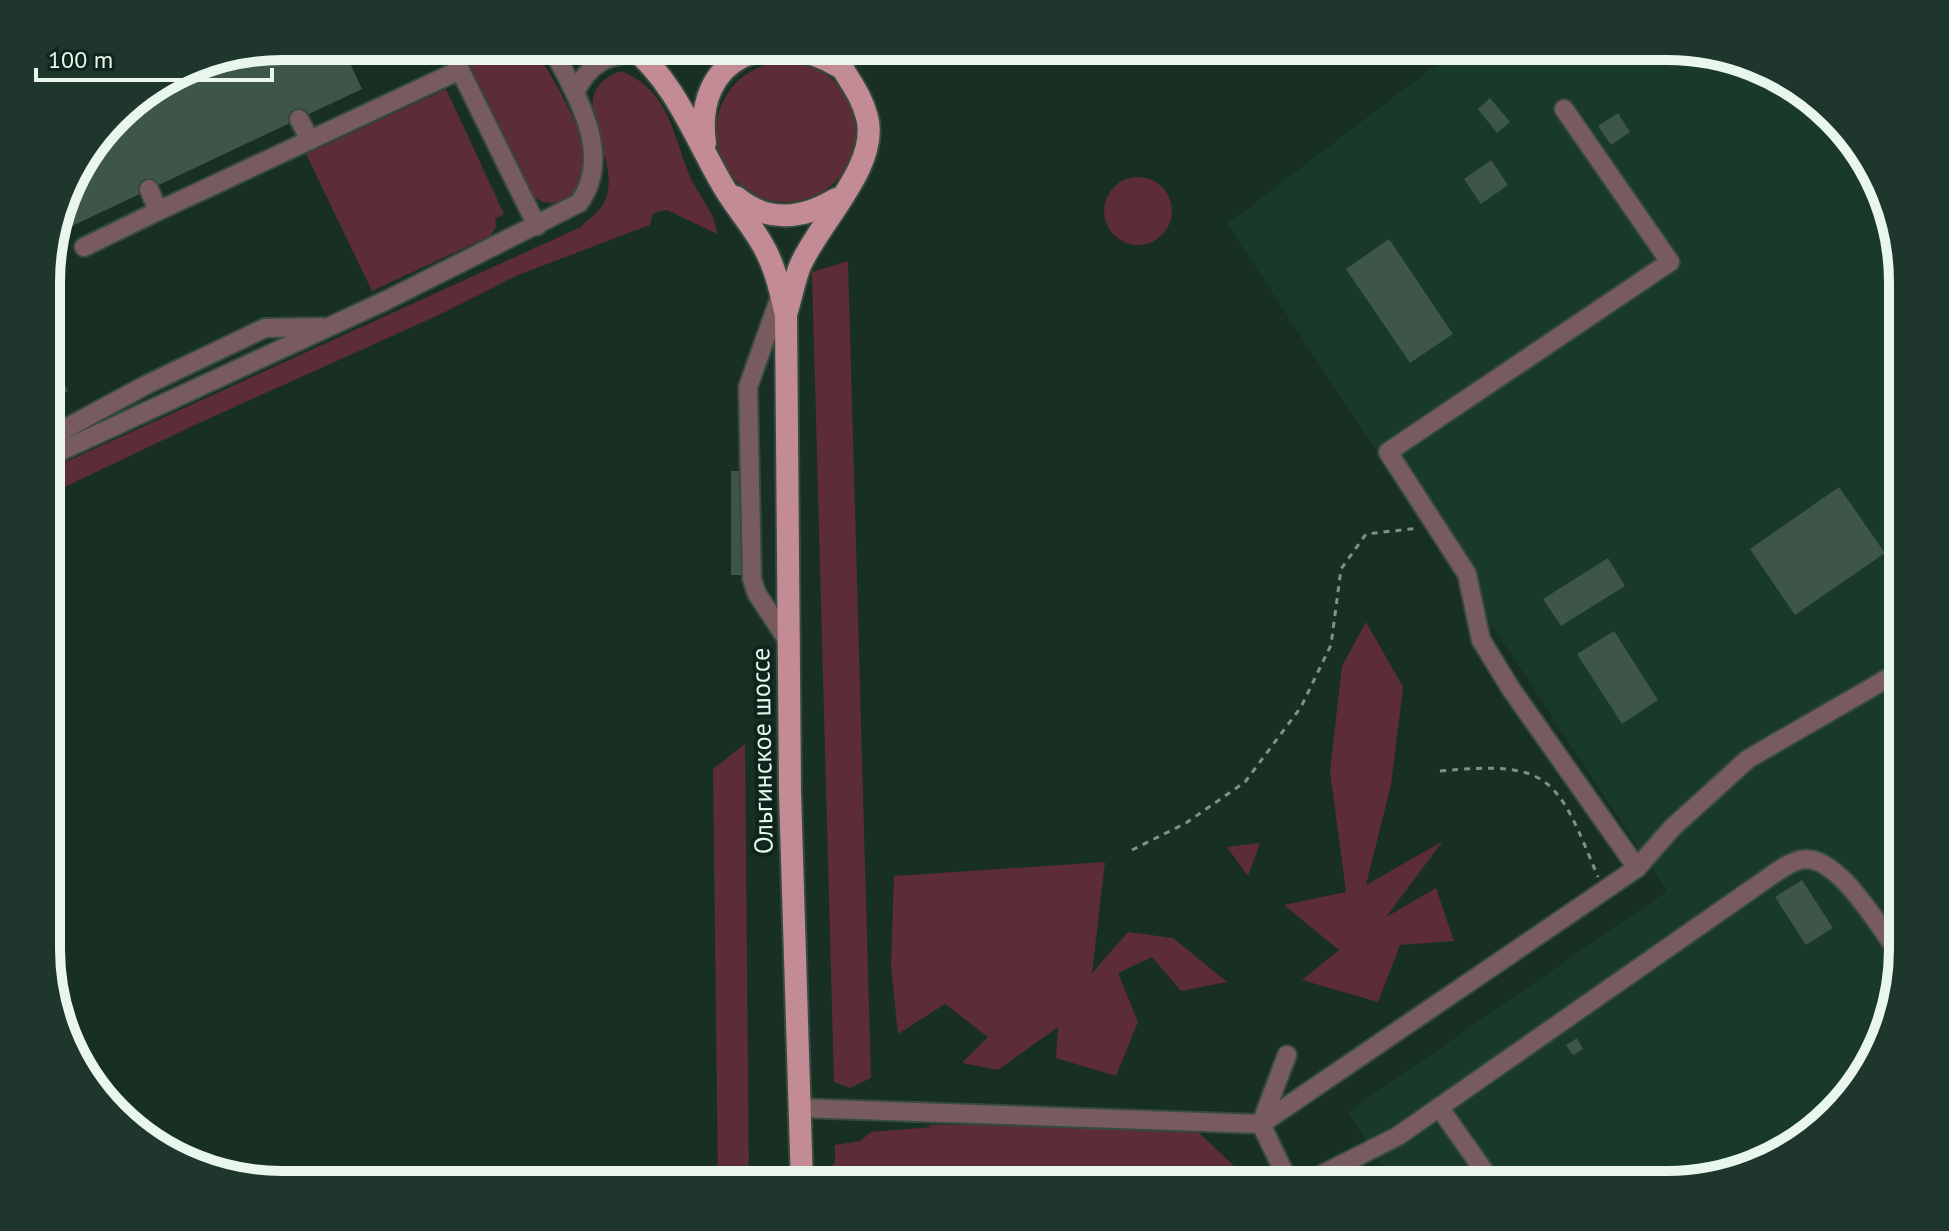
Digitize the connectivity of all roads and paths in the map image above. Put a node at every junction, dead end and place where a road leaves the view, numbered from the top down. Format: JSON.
{"nodes":[{"id":1,"x":455,"y":60,"type":"edge"},
{"id":2,"x":558,"y":60,"type":"edge"},
{"id":3,"x":604,"y":60,"type":"edge"},
{"id":4,"x":647,"y":60,"type":"edge"},
{"id":5,"x":738,"y":60,"type":"edge"},
{"id":6,"x":837,"y":60,"type":"edge"},
{"id":7,"x":460,"y":70,"type":"junction"},
{"id":8,"x":575,"y":93,"type":"junction"},
{"id":9,"x":1564,"y":109,"type":"dead end"},
{"id":10,"x":299,"y":119,"type":"dead end"},
{"id":11,"x":310,"y":140,"type":"junction"},
{"id":12,"x":709,"y":159,"type":"junction"},
{"id":13,"x":723,"y":186,"type":"junction"},
{"id":14,"x":149,"y":189,"type":"dead end"},
{"id":15,"x":840,"y":197,"type":"junction"},
{"id":16,"x":158,"y":211,"type":"junction"},
{"id":17,"x":537,"y":226,"type":"junction"},
{"id":18,"x":84,"y":247,"type":"dead end"},
{"id":19,"x":783,"y":305,"type":"junction"},
{"id":20,"x":328,"y":327,"type":"junction"},
{"id":21,"x":60,"y":431,"type":"edge"},
{"id":22,"x":60,"y":451,"type":"edge"},
{"id":23,"x":1436,"y":526,"type":"junction"},
{"id":24,"x":788,"y":641,"type":"junction"},
{"id":25,"x":1889,"y":678,"type":"edge"},
{"id":26,"x":1440,"y":771,"type":"dead end"},
{"id":27,"x":1132,"y":850,"type":"dead end"},
{"id":28,"x":1637,"y":868,"type":"junction"},
{"id":29,"x":1603,"y":891,"type":"junction"},
{"id":30,"x":1889,"y":939,"type":"edge"},
{"id":31,"x":1287,"y":1055,"type":"dead end"},
{"id":32,"x":1439,"y":1107,"type":"junction"},
{"id":33,"x":800,"y":1108,"type":"junction"},
{"id":34,"x":1261,"y":1124,"type":"junction"},
{"id":35,"x":802,"y":1171,"type":"edge"},
{"id":36,"x":1283,"y":1171,"type":"edge"},
{"id":37,"x":1329,"y":1171,"type":"edge"},
{"id":38,"x":1484,"y":1171,"type":"edge"}],
"edges":[{"from":1,"to":7,"type":"lane"},
{"from":2,"to":8,"type":"lane"},
{"from":3,"to":8,"type":"lane"},
{"from":4,"to":12,"type":"main road"},
{"from":5,"to":12,"type":"main road"},
{"from":6,"to":15,"type":"main road"},
{"from":7,"to":11,"type":"lane"},
{"from":7,"to":17,"type":"lane"},
{"from":8,"to":17,"type":"lane"},
{"from":9,"to":23,"type":"lane"},
{"from":10,"to":11,"type":"lane"},
{"from":11,"to":16,"type":"lane"},
{"from":12,"to":13,"type":"main road"},
{"from":13,"to":15,"type":"main road"},
{"from":13,"to":19,"type":"main road"},
{"from":14,"to":16,"type":"lane"},
{"from":15,"to":19,"type":"main road"},
{"from":16,"to":18,"type":"lane"},
{"from":17,"to":20,"type":"lane"},
{"from":19,"to":24,"type":"main road","name":"Ольгинское шоссе"},
{"from":19,"to":24,"type":"lane"},
{"from":20,"to":21,"type":"lane"},
{"from":20,"to":22,"type":"lane"},
{"from":23,"to":27,"type":"path"},
{"from":23,"to":28,"type":"lane"},
{"from":24,"to":33,"type":"main road","name":"Ольгинское шоссе"},
{"from":25,"to":28,"type":"lane"},
{"from":26,"to":29,"type":"path"},
{"from":28,"to":29,"type":"lane"},
{"from":29,"to":34,"type":"lane"},
{"from":30,"to":32,"type":"lane"},
{"from":31,"to":34,"type":"lane"},
{"from":32,"to":37,"type":"lane"},
{"from":32,"to":38,"type":"lane"},
{"from":33,"to":34,"type":"lane"},
{"from":33,"to":35,"type":"main road","name":"Ольгинское шоссе"},
{"from":34,"to":36,"type":"lane"}]}
